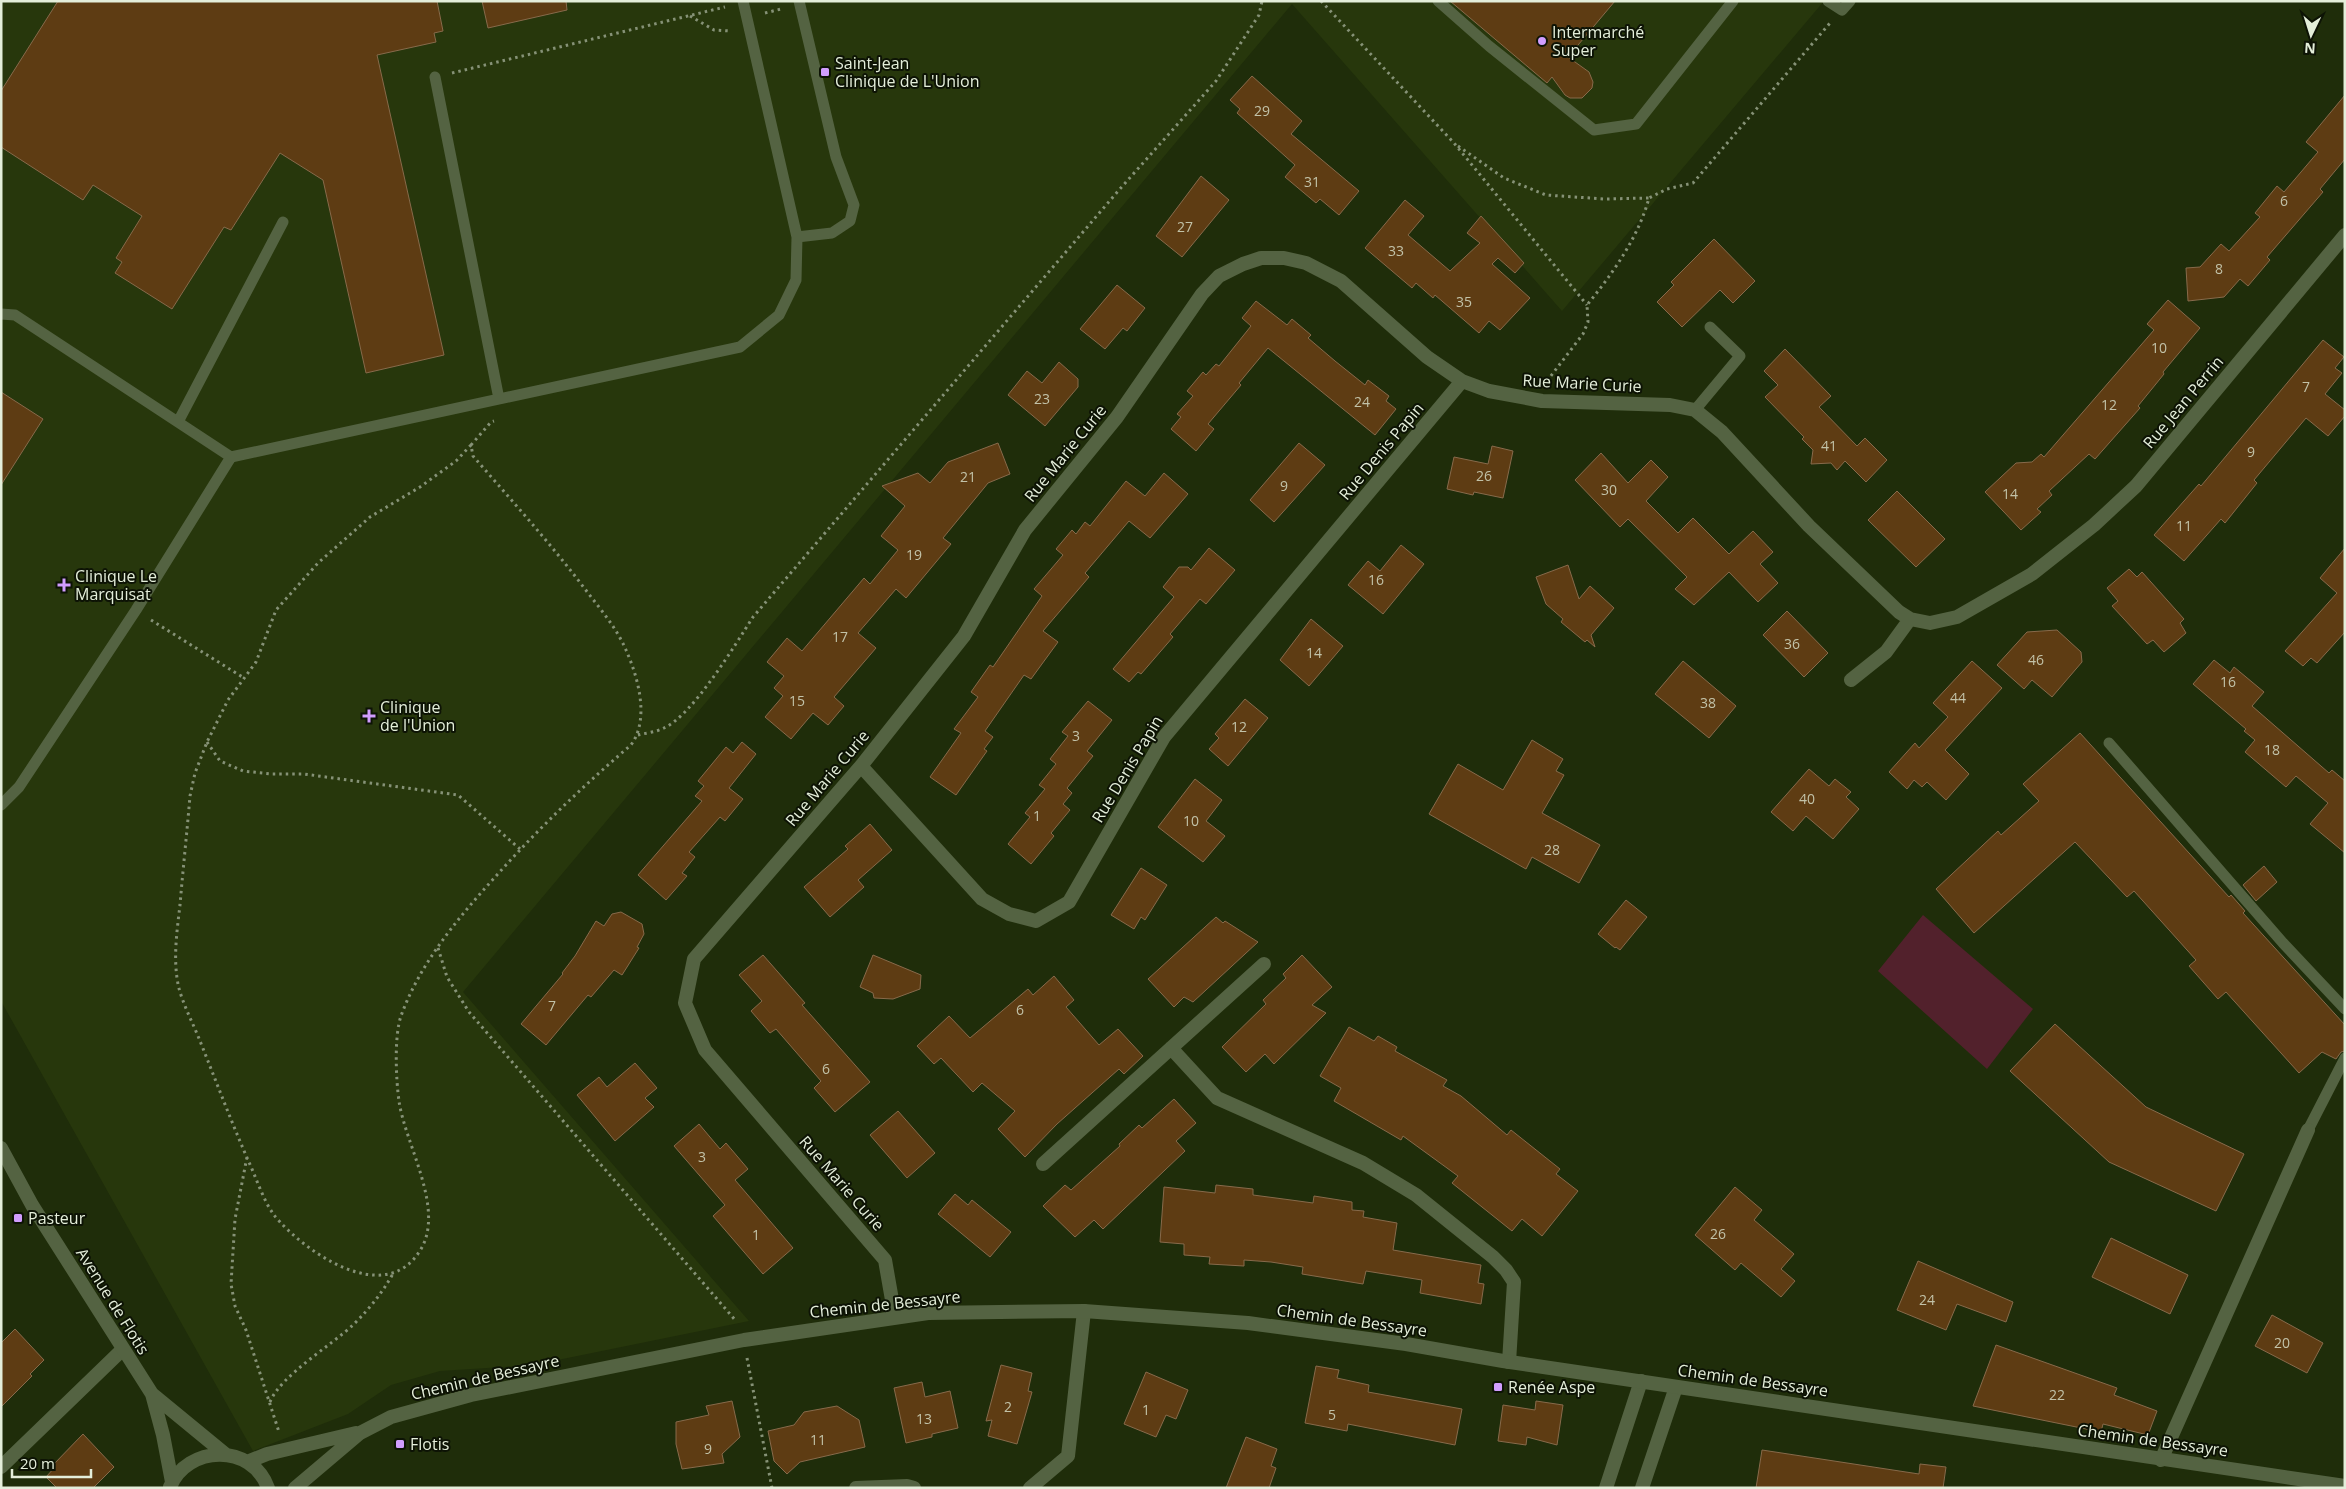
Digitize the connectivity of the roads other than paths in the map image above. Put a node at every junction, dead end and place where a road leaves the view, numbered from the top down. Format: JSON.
{"nodes":[{"id":1,"x":799,"y":1,"type":"edge"},
{"id":2,"x":1438,"y":1,"type":"edge"},
{"id":3,"x":1733,"y":1,"type":"edge"},
{"id":4,"x":1828,"y":1,"type":"edge"},
{"id":5,"x":743,"y":2,"type":"edge"},
{"id":6,"x":1846,"y":5,"type":"edge"},
{"id":7,"x":435,"y":77,"type":"road end"},
{"id":8,"x":283,"y":222,"type":"dead end"},
{"id":9,"x":2345,"y":235,"type":"edge"},
{"id":10,"x":797,"y":237,"type":"junction"},
{"id":11,"x":1,"y":314,"type":"edge"},
{"id":12,"x":1710,"y":326,"type":"dead end"},
{"id":13,"x":1462,"y":381,"type":"junction"},
{"id":14,"x":499,"y":399,"type":"junction"},
{"id":15,"x":1695,"y":410,"type":"junction"},
{"id":16,"x":178,"y":422,"type":"junction"},
{"id":17,"x":231,"y":457,"type":"junction"},
{"id":18,"x":1910,"y":619,"type":"junction"},
{"id":19,"x":1851,"y":680,"type":"dead end"},
{"id":20,"x":2109,"y":743,"type":"dead end"},
{"id":21,"x":861,"y":766,"type":"junction"},
{"id":22,"x":1,"y":805,"type":"edge"},
{"id":23,"x":1264,"y":964,"type":"dead end"},
{"id":24,"x":2345,"y":1009,"type":"edge"},
{"id":25,"x":1172,"y":1048,"type":"junction"},
{"id":26,"x":2345,"y":1058,"type":"edge"},
{"id":27,"x":2308,"y":1130,"type":"joint"},
{"id":28,"x":1,"y":1148,"type":"edge"},
{"id":29,"x":1043,"y":1164,"type":"dead end"},
{"id":30,"x":1084,"y":1311,"type":"junction"},
{"id":31,"x":895,"y":1317,"type":"junction"},
{"id":32,"x":122,"y":1350,"type":"junction"},
{"id":33,"x":1509,"y":1362,"type":"junction"},
{"id":34,"x":1641,"y":1381,"type":"junction"},
{"id":35,"x":1676,"y":1387,"type":"junction"},
{"id":36,"x":152,"y":1394,"type":"junction"},
{"id":37,"x":360,"y":1433,"type":"junction"},
{"id":38,"x":225,"y":1454,"type":"junction"},
{"id":39,"x":2161,"y":1460,"type":"junction"},
{"id":40,"x":246,"y":1462,"type":"junction"},
{"id":41,"x":1,"y":1468,"type":"edge"},
{"id":42,"x":171,"y":1485,"type":"edge"},
{"id":43,"x":2345,"y":1486,"type":"edge"},
{"id":44,"x":268,"y":1488,"type":"edge"},
{"id":45,"x":295,"y":1488,"type":"edge"},
{"id":46,"x":856,"y":1488,"type":"edge"},
{"id":47,"x":914,"y":1488,"type":"edge"},
{"id":48,"x":1030,"y":1488,"type":"edge"},
{"id":49,"x":1606,"y":1488,"type":"edge"},
{"id":50,"x":1642,"y":1488,"type":"edge"}],
"edges":[{"from":1,"to":10,"type":"lane"},
{"from":2,"to":3,"type":"lane"},
{"from":4,"to":6,"type":"lane"},
{"from":5,"to":10,"type":"lane"},
{"from":7,"to":14,"type":"lane"},
{"from":8,"to":16,"type":"lane"},
{"from":9,"to":18,"type":"street","name":"Rue Jean Perrin"},
{"from":10,"to":14,"type":"lane"},
{"from":11,"to":16,"type":"lane"},
{"from":12,"to":15,"type":"lane"},
{"from":13,"to":15,"type":"street","name":"Rue Marie Curie"},
{"from":13,"to":21,"type":"street","name":"Rue Marie Curie"},
{"from":13,"to":21,"type":"street","name":"Rue Denis Papin"},
{"from":14,"to":17,"type":"lane"},
{"from":15,"to":18,"type":"street"},
{"from":16,"to":17,"type":"lane"},
{"from":17,"to":22,"type":"lane"},
{"from":18,"to":19,"type":"street"},
{"from":20,"to":24,"type":"lane"},
{"from":21,"to":31,"type":"street","name":"Rue Marie Curie"},
{"from":23,"to":25,"type":"street"},
{"from":25,"to":29,"type":"street"},
{"from":25,"to":33,"type":"street"},
{"from":26,"to":27,"type":"lane"},
{"from":27,"to":39,"type":"street"},
{"from":28,"to":32,"type":"street","name":"Avenue de Flotis"},
{"from":30,"to":31,"type":"street","name":"Chemin de Bessayre"},
{"from":30,"to":33,"type":"street","name":"Chemin de Bessayre"},
{"from":30,"to":48,"type":"street"},
{"from":31,"to":37,"type":"street","name":"Chemin de Bessayre"},
{"from":32,"to":36,"type":"street","name":"Avenue de Flotis"},
{"from":32,"to":41,"type":"street"},
{"from":33,"to":34,"type":"street","name":"Chemin de Bessayre"},
{"from":34,"to":35,"type":"street","name":"Chemin de Bessayre"},
{"from":34,"to":49,"type":"street"},
{"from":35,"to":39,"type":"street","name":"Chemin de Bessayre"},
{"from":35,"to":50,"type":"street"},
{"from":36,"to":38,"type":"street","name":"Avenue de Flotis"},
{"from":36,"to":42,"type":"street","name":"Avenue de Flotis"},
{"from":37,"to":40,"type":"street","name":"Chemin de Bessayre"},
{"from":37,"to":45,"type":"street","name":"Chemin de Bessayre"},
{"from":38,"to":40,"type":"street"},
{"from":38,"to":42,"type":"street"},
{"from":39,"to":43,"type":"street","name":"Chemin de Bessayre"},
{"from":40,"to":44,"type":"street"},
{"from":46,"to":47,"type":"street"}]}
